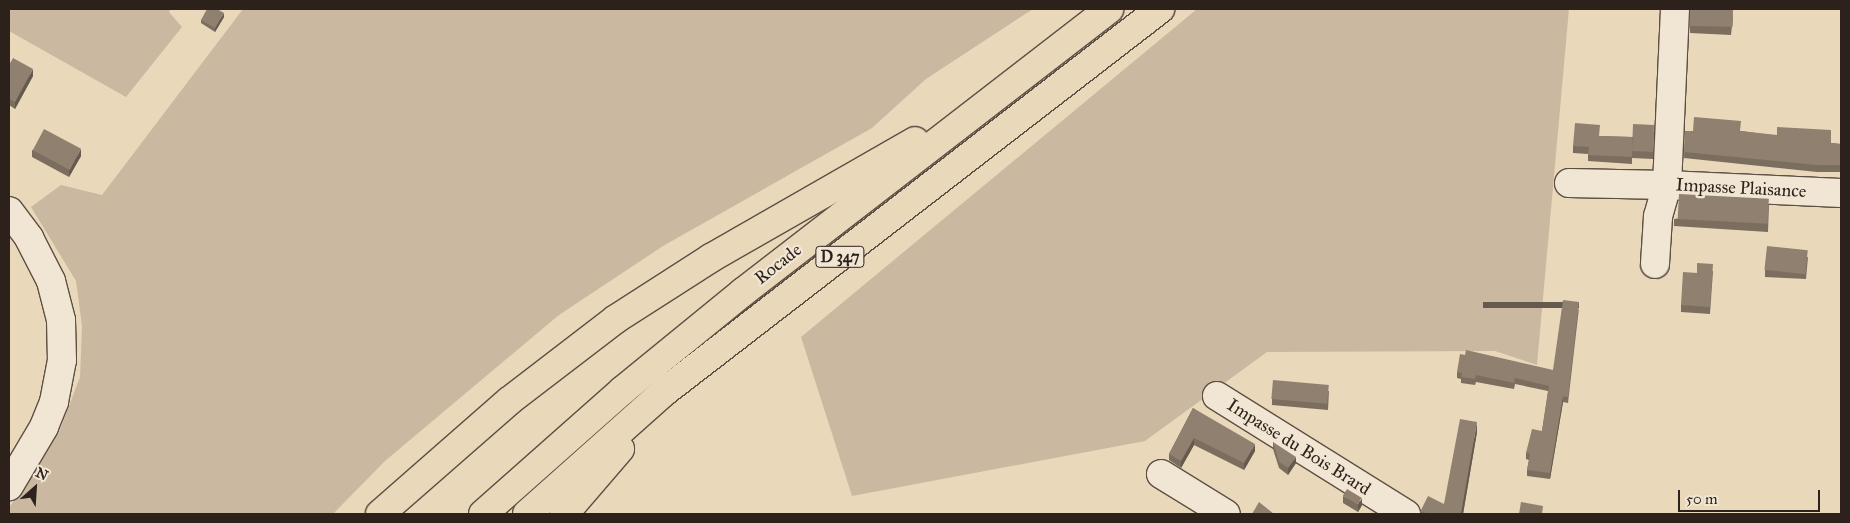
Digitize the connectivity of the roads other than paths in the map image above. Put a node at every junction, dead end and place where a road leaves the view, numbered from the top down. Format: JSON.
{"nodes":[{"id":1,"x":1108,"y":9,"type":"edge"},
{"id":2,"x":1160,"y":9,"type":"edge"},
{"id":3,"x":1675,"y":9,"type":"edge"},
{"id":4,"x":991,"y":100,"type":"junction"},
{"id":5,"x":1569,"y":183,"type":"dead end"},
{"id":6,"x":1667,"y":185,"type":"junction"},
{"id":7,"x":1841,"y":193,"type":"edge"},
{"id":8,"x":9,"y":211,"type":"edge"},
{"id":9,"x":1655,"y":264,"type":"dead end"},
{"id":10,"x":664,"y":392,"type":"junction"},
{"id":11,"x":1217,"y":396,"type":"dead end"},
{"id":12,"x":1161,"y":474,"type":"dead end"},
{"id":13,"x":9,"y":486,"type":"edge"},
{"id":14,"x":380,"y":514,"type":"edge"},
{"id":15,"x":483,"y":514,"type":"edge"},
{"id":16,"x":527,"y":514,"type":"edge"},
{"id":17,"x":564,"y":514,"type":"edge"},
{"id":18,"x":1226,"y":514,"type":"edge"},
{"id":19,"x":1406,"y":514,"type":"edge"}],
"edges":[{"from":1,"to":4,"type":"highway","name":"Rocade","number":"D 347"},
{"from":2,"to":10,"type":"highway","number":"D 347"},
{"from":3,"to":6,"type":"street","name":"Impasse Plaisance"},
{"from":4,"to":14,"type":"highway"},
{"from":4,"to":15,"type":"highway","name":"Rocade","number":"D 347"},
{"from":5,"to":6,"type":"street"},
{"from":6,"to":7,"type":"street","name":"Impasse Plaisance"},
{"from":6,"to":9,"type":"street"},
{"from":8,"to":13,"type":"street"},
{"from":10,"to":16,"type":"highway","number":"D 347"},
{"from":10,"to":17,"type":"highway"},
{"from":11,"to":19,"type":"street","name":"Impasse du Bois Brard"},
{"from":12,"to":18,"type":"street"}]}
